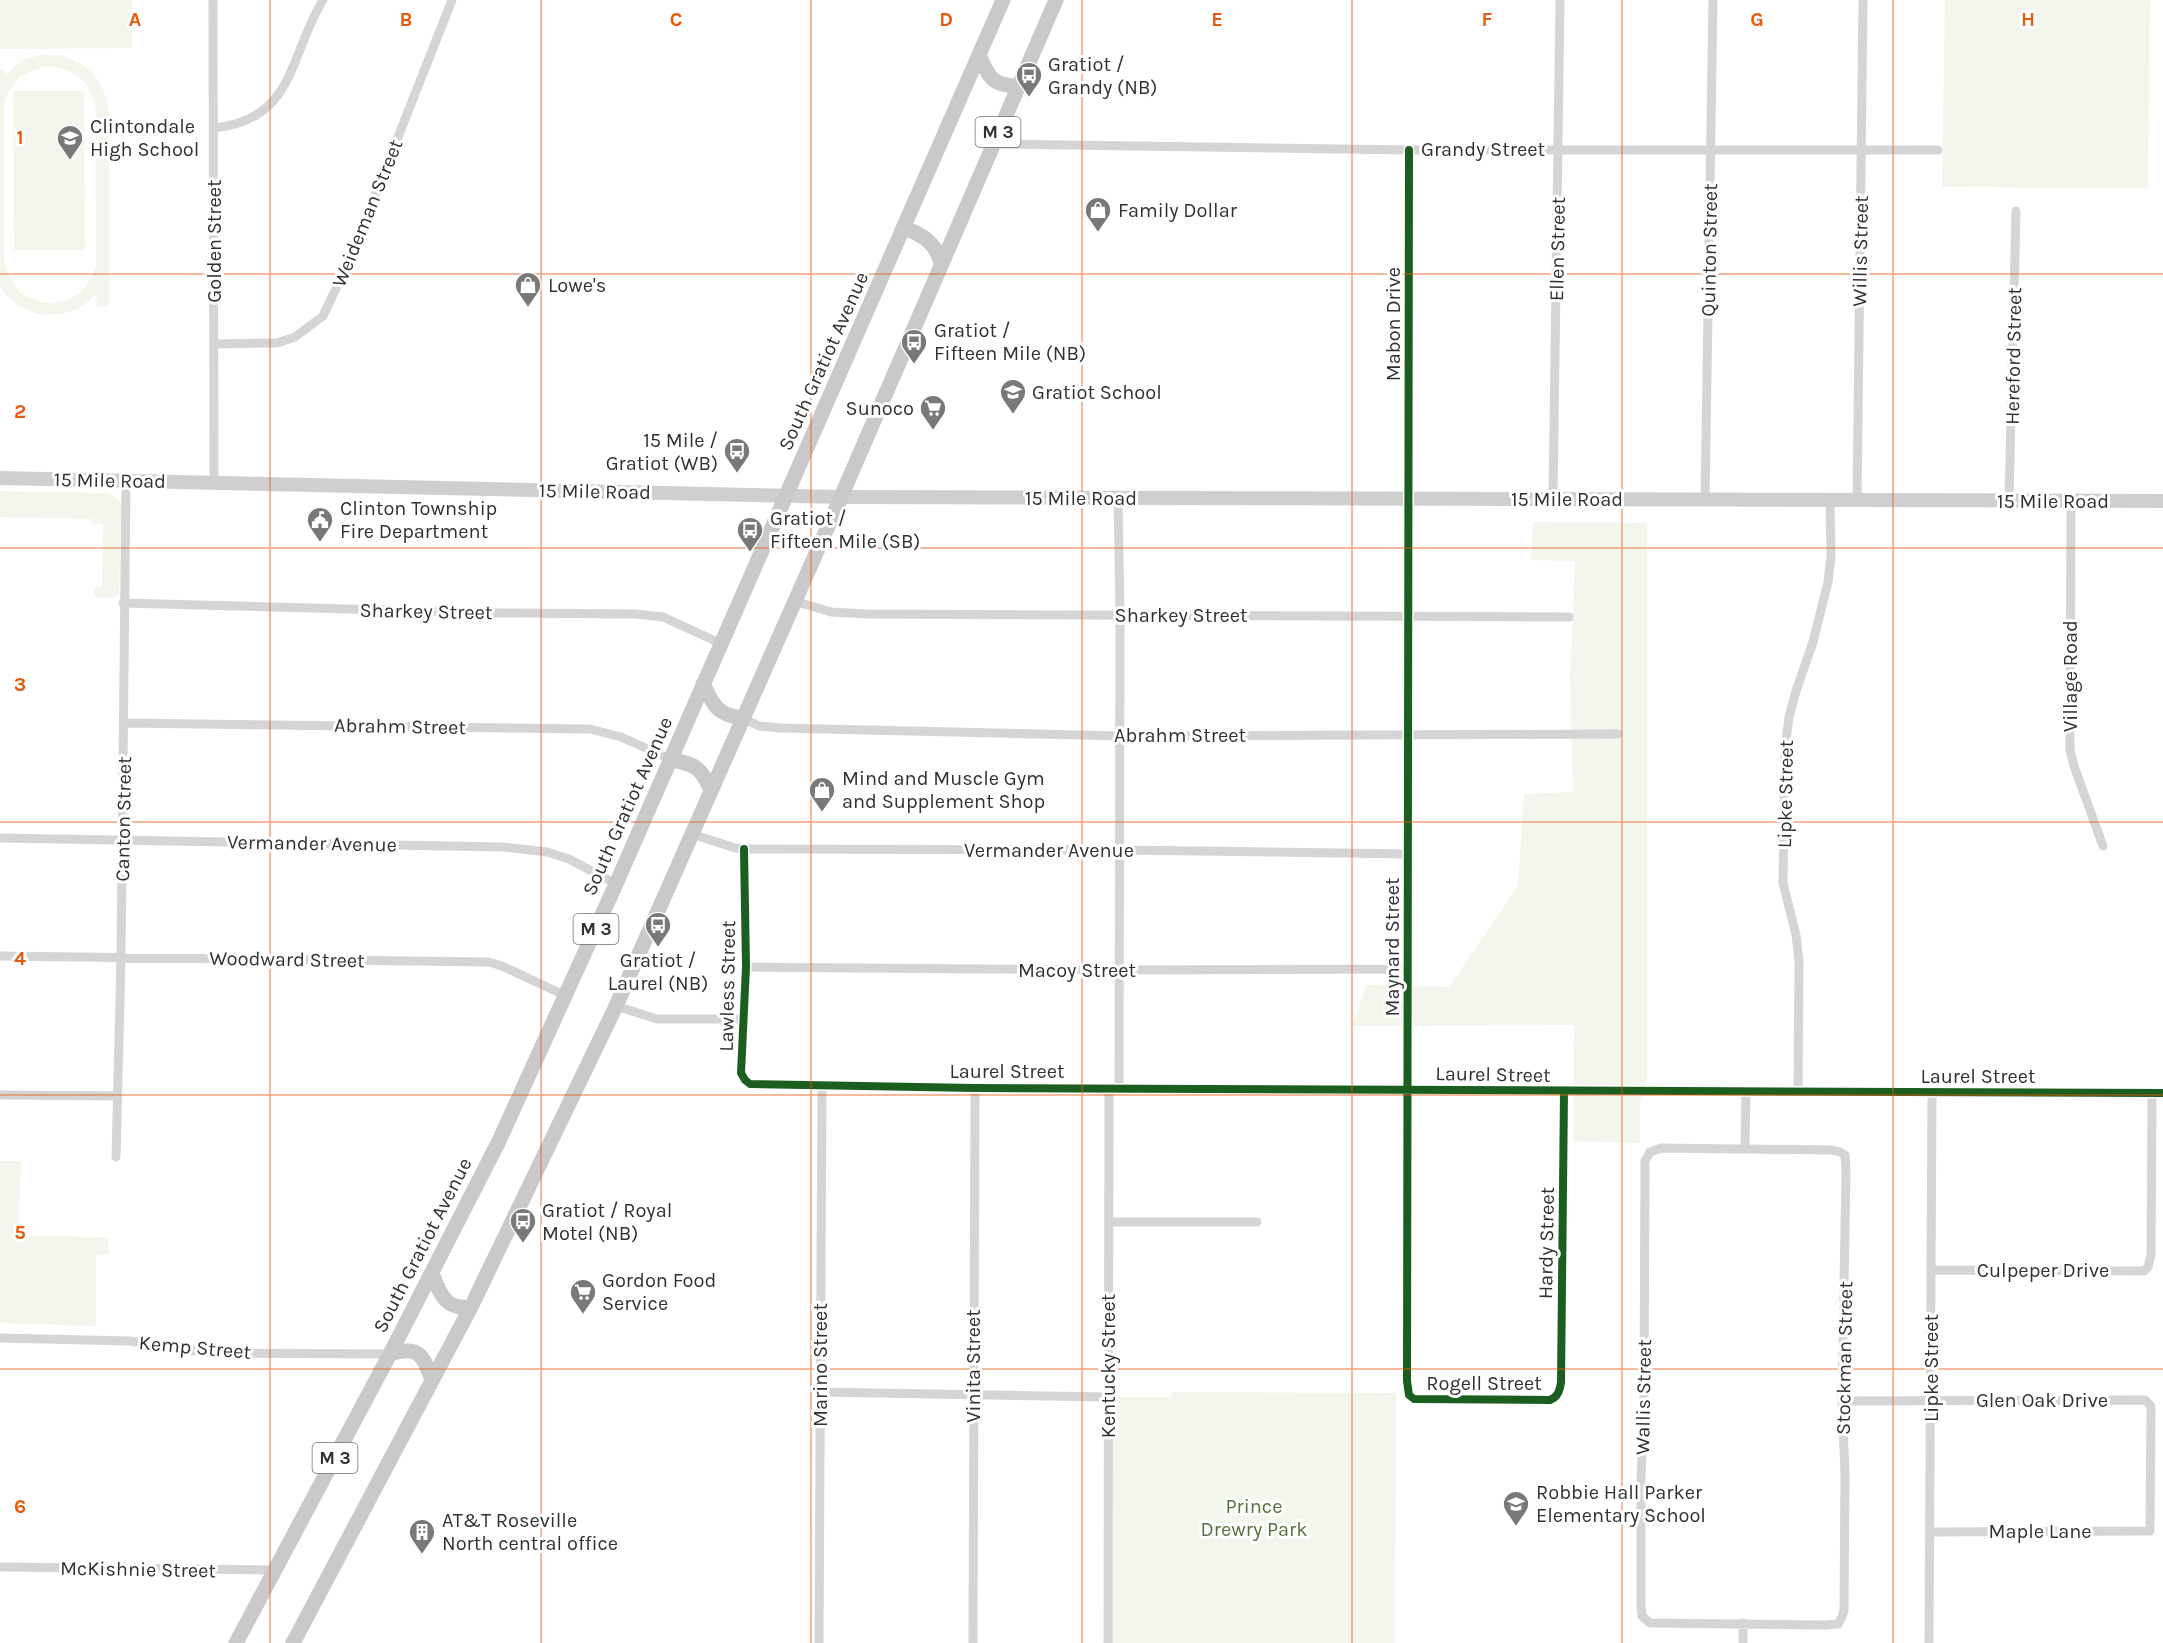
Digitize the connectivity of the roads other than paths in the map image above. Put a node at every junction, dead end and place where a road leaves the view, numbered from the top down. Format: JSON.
{"nodes":[{"id":1,"x":213,"y":0,"type":"edge"},
{"id":2,"x":323,"y":0,"type":"edge"},
{"id":3,"x":452,"y":0,"type":"edge"},
{"id":4,"x":1003,"y":0,"type":"edge"},
{"id":5,"x":1056,"y":0,"type":"edge"},
{"id":6,"x":1560,"y":0,"type":"edge"},
{"id":7,"x":1713,"y":0,"type":"edge"},
{"id":8,"x":1863,"y":0,"type":"edge"},
{"id":9,"x":979,"y":55,"type":"junction"},
{"id":10,"x":1018,"y":86,"type":"junction"},
{"id":11,"x":214,"y":128,"type":"junction"},
{"id":12,"x":993,"y":144,"type":"junction"},
{"id":13,"x":1558,"y":149,"type":"junction"},
{"id":14,"x":1409,"y":150,"type":"junction"},
{"id":15,"x":1710,"y":150,"type":"junction"},
{"id":16,"x":1861,"y":150,"type":"junction"},
{"id":17,"x":1938,"y":150,"type":"dead end"},
{"id":18,"x":2016,"y":211,"type":"dead end"},
{"id":19,"x":904,"y":228,"type":"junction"},
{"id":20,"x":941,"y":263,"type":"junction"},
{"id":21,"x":214,"y":344,"type":"junction"},
{"id":22,"x":0,"y":478,"type":"edge"},
{"id":23,"x":126,"y":481,"type":"junction"},
{"id":24,"x":214,"y":481,"type":"junction"},
{"id":25,"x":787,"y":495,"type":"junction"},
{"id":26,"x":842,"y":497,"type":"junction"},
{"id":27,"x":1118,"y":498,"type":"junction"},
{"id":28,"x":1553,"y":498,"type":"junction"},
{"id":29,"x":1410,"y":499,"type":"junction"},
{"id":30,"x":2009,"y":500,"type":"junction"},
{"id":31,"x":1705,"y":501,"type":"junction"},
{"id":32,"x":1830,"y":501,"type":"junction"},
{"id":33,"x":1857,"y":501,"type":"junction"},
{"id":34,"x":2072,"y":501,"type":"junction"},
{"id":35,"x":2163,"y":501,"type":"edge"},
{"id":36,"x":794,"y":601,"type":"junction"},
{"id":37,"x":123,"y":603,"type":"junction"},
{"id":38,"x":1120,"y":615,"type":"junction"},
{"id":39,"x":1409,"y":615,"type":"junction"},
{"id":40,"x":1569,"y":617,"type":"dead end"},
{"id":41,"x":722,"y":644,"type":"junction"},
{"id":42,"x":703,"y":684,"type":"junction"},
{"id":43,"x":743,"y":718,"type":"junction"},
{"id":44,"x":124,"y":723,"type":"junction"},
{"id":45,"x":1618,"y":734,"type":"dead end"},
{"id":46,"x":1408,"y":735,"type":"junction"},
{"id":47,"x":1120,"y":736,"type":"junction"},
{"id":48,"x":670,"y":759,"type":"junction"},
{"id":49,"x":711,"y":791,"type":"junction"},
{"id":50,"x":692,"y":834,"type":"junction"},
{"id":51,"x":0,"y":838,"type":"edge"},
{"id":52,"x":122,"y":839,"type":"junction"},
{"id":53,"x":2103,"y":846,"type":"dead end"},
{"id":54,"x":744,"y":849,"type":"junction"},
{"id":55,"x":1120,"y":850,"type":"junction"},
{"id":56,"x":1409,"y":854,"type":"junction"},
{"id":57,"x":616,"y":884,"type":"junction"},
{"id":58,"x":0,"y":956,"type":"edge"},
{"id":59,"x":121,"y":957,"type":"junction"},
{"id":60,"x":746,"y":966,"type":"junction"},
{"id":61,"x":1407,"y":969,"type":"junction"},
{"id":62,"x":1120,"y":970,"type":"junction"},
{"id":63,"x":566,"y":996,"type":"junction"},
{"id":64,"x":616,"y":1006,"type":"junction"},
{"id":65,"x":743,"y":1019,"type":"junction"},
{"id":66,"x":822,"y":1086,"type":"junction"},
{"id":67,"x":975,"y":1088,"type":"junction"},
{"id":68,"x":1114,"y":1088,"type":"junction"},
{"id":69,"x":1408,"y":1090,"type":"junction"},
{"id":70,"x":1746,"y":1091,"type":"junction"},
{"id":71,"x":1564,"y":1092,"type":"junction"},
{"id":72,"x":1798,"y":1092,"type":"junction"},
{"id":73,"x":1932,"y":1092,"type":"junction"},
{"id":74,"x":2152,"y":1093,"type":"junction"},
{"id":75,"x":2163,"y":1093,"type":"edge"},
{"id":76,"x":0,"y":1095,"type":"edge"},
{"id":77,"x":117,"y":1096,"type":"junction"},
{"id":78,"x":1745,"y":1148,"type":"junction"},
{"id":79,"x":116,"y":1157,"type":"dead end"},
{"id":80,"x":1109,"y":1222,"type":"junction"},
{"id":81,"x":1257,"y":1222,"type":"dead end"},
{"id":82,"x":1931,"y":1270,"type":"junction"},
{"id":83,"x":432,"y":1273,"type":"junction"},
{"id":84,"x":471,"y":1306,"type":"junction"},
{"id":85,"x":0,"y":1338,"type":"edge"},
{"id":86,"x":390,"y":1354,"type":"junction"},
{"id":87,"x":432,"y":1380,"type":"junction"},
{"id":88,"x":820,"y":1392,"type":"junction"},
{"id":89,"x":1558,"y":1394,"type":"joint"},
{"id":90,"x":973,"y":1395,"type":"junction"},
{"id":91,"x":1409,"y":1395,"type":"joint"},
{"id":92,"x":1108,"y":1397,"type":"junction"},
{"id":93,"x":1931,"y":1400,"type":"junction"},
{"id":94,"x":1842,"y":1401,"type":"junction"},
{"id":95,"x":2150,"y":1531,"type":"joint"},
{"id":96,"x":1931,"y":1532,"type":"junction"},
{"id":97,"x":0,"y":1567,"type":"edge"},
{"id":98,"x":275,"y":1570,"type":"junction"},
{"id":99,"x":1743,"y":1623,"type":"junction"},
{"id":100,"x":236,"y":1643,"type":"edge"},
{"id":101,"x":293,"y":1643,"type":"edge"},
{"id":102,"x":819,"y":1643,"type":"edge"},
{"id":103,"x":974,"y":1643,"type":"edge"},
{"id":104,"x":1108,"y":1643,"type":"edge"},
{"id":105,"x":1743,"y":1643,"type":"edge"},
{"id":106,"x":1929,"y":1643,"type":"edge"}],
"edges":[{"from":1,"to":11,"type":"street","name":"Golden Street"},
{"from":2,"to":11,"type":"street"},
{"from":3,"to":21,"type":"street","name":"Weideman Street"},
{"from":4,"to":9,"type":"main road","name":"South Gratiot Avenue","number":"M 3"},
{"from":5,"to":10,"type":"main road","number":"M 3"},
{"from":6,"to":13,"type":"street","name":"Ellen Street"},
{"from":7,"to":15,"type":"street","name":"Quinton Street"},
{"from":8,"to":16,"type":"street","name":"Willis Street"},
{"from":9,"to":10,"type":"main road"},
{"from":9,"to":19,"type":"main road","name":"South Gratiot Avenue","number":"M 3"},
{"from":10,"to":12,"type":"main road","number":"M 3"},
{"from":11,"to":21,"type":"street","name":"Golden Street"},
{"from":12,"to":14,"type":"street","name":"Grandy Street"},
{"from":12,"to":20,"type":"main road","number":"M 3"},
{"from":13,"to":14,"type":"street","name":"Grandy Street"},
{"from":13,"to":15,"type":"street","name":"Grandy Street"},
{"from":13,"to":28,"type":"street","name":"Ellen Street"},
{"from":14,"to":29,"type":"street","name":"Mabon Drive"},
{"from":15,"to":16,"type":"street","name":"Grandy Street"},
{"from":15,"to":31,"type":"street","name":"Quinton Street"},
{"from":16,"to":17,"type":"street","name":"Grandy Street"},
{"from":16,"to":33,"type":"street","name":"Willis Street"},
{"from":18,"to":30,"type":"street","name":"Hereford Street"},
{"from":19,"to":20,"type":"main road"},
{"from":19,"to":25,"type":"main road","name":"South Gratiot Avenue","number":"M 3"},
{"from":20,"to":26,"type":"main road","number":"M 3"},
{"from":21,"to":24,"type":"street","name":"Golden Street"},
{"from":22,"to":23,"type":"main road","name":"15 Mile Road"},
{"from":23,"to":24,"type":"main road","name":"15 Mile Road"},
{"from":23,"to":37,"type":"street","name":"Canton Street"},
{"from":24,"to":25,"type":"main road","name":"15 Mile Road"},
{"from":25,"to":26,"type":"main road","name":"15 Mile Road"},
{"from":25,"to":41,"type":"main road","name":"South Gratiot Avenue","number":"M 3"},
{"from":26,"to":27,"type":"main road","name":"15 Mile Road"},
{"from":26,"to":36,"type":"main road","number":"M 3"},
{"from":27,"to":29,"type":"main road","name":"15 Mile Road"},
{"from":27,"to":38,"type":"street","name":"Kentucky Street"},
{"from":28,"to":29,"type":"main road","name":"15 Mile Road"},
{"from":28,"to":31,"type":"main road","name":"15 Mile Road"},
{"from":29,"to":39,"type":"street","name":"Maynard Street"},
{"from":30,"to":33,"type":"main road","name":"15 Mile Road"},
{"from":30,"to":34,"type":"main road","name":"15 Mile Road"},
{"from":31,"to":32,"type":"main road","name":"15 Mile Road"},
{"from":32,"to":33,"type":"main road","name":"15 Mile Road"},
{"from":32,"to":72,"type":"street","name":"Lipke Street"},
{"from":34,"to":35,"type":"main road","name":"15 Mile Road"},
{"from":34,"to":53,"type":"street","name":"Village Road"},
{"from":36,"to":38,"type":"street","name":"Sharkey Street"},
{"from":36,"to":43,"type":"main road","number":"M 3"},
{"from":37,"to":41,"type":"street","name":"Sharkey Street"},
{"from":37,"to":44,"type":"street","name":"Canton Street"},
{"from":38,"to":39,"type":"street","name":"Sharkey Street"},
{"from":38,"to":47,"type":"street","name":"Kentucky Street"},
{"from":39,"to":40,"type":"street","name":"Sharkey Street"},
{"from":39,"to":46,"type":"street","name":"Maynard Street"},
{"from":41,"to":42,"type":"main road","name":"South Gratiot Avenue","number":"M 3"},
{"from":42,"to":43,"type":"main road"},
{"from":42,"to":48,"type":"main road","name":"South Gratiot Avenue","number":"M 3"},
{"from":43,"to":47,"type":"street","name":"Abrahm Street"},
{"from":43,"to":49,"type":"main road","number":"M 3"},
{"from":44,"to":48,"type":"street","name":"Abrahm Street"},
{"from":44,"to":52,"type":"street","name":"Canton Street"},
{"from":45,"to":46,"type":"street","name":"Abrahm Street"},
{"from":46,"to":47,"type":"street","name":"Abrahm Street"},
{"from":46,"to":56,"type":"street","name":"Maynard Street"},
{"from":47,"to":55,"type":"street","name":"Kentucky Street"},
{"from":48,"to":49,"type":"main road"},
{"from":48,"to":57,"type":"main road","name":"South Gratiot Avenue","number":"M 3"},
{"from":49,"to":50,"type":"main road","number":"M 3"},
{"from":50,"to":54,"type":"street","name":"Vermander Avenue"},
{"from":50,"to":64,"type":"main road","number":"M 3"},
{"from":51,"to":52,"type":"street","name":"Vermander Avenue"},
{"from":52,"to":57,"type":"street","name":"Vermander Avenue"},
{"from":52,"to":59,"type":"street","name":"Canton Street"},
{"from":54,"to":55,"type":"street","name":"Vermander Avenue"},
{"from":54,"to":60,"type":"street","name":"Lawless Street"},
{"from":55,"to":56,"type":"street","name":"Vermander Avenue"},
{"from":55,"to":62,"type":"street","name":"Kentucky Street"},
{"from":56,"to":61,"type":"street","name":"Maynard Street"},
{"from":57,"to":63,"type":"main road","name":"South Gratiot Avenue","number":"M 3"},
{"from":58,"to":59,"type":"street","name":"Woodward Street"},
{"from":59,"to":63,"type":"street","name":"Woodward Street"},
{"from":59,"to":77,"type":"street","name":"Canton Street"},
{"from":60,"to":62,"type":"street","name":"Macoy Street"},
{"from":60,"to":65,"type":"street","name":"Lawless Street"},
{"from":61,"to":62,"type":"street","name":"Macoy Street"},
{"from":61,"to":69,"type":"street","name":"Maynard Street"},
{"from":62,"to":68,"type":"street","name":"Kentucky Street"},
{"from":63,"to":83,"type":"main road","name":"South Gratiot Avenue","number":"M 3"},
{"from":64,"to":65,"type":"street"},
{"from":64,"to":84,"type":"main road","number":"M 3"},
{"from":65,"to":66,"type":"street","name":"Lawless Street"},
{"from":66,"to":67,"type":"street","name":"Laurel Street"},
{"from":66,"to":88,"type":"street","name":"Marino Street"},
{"from":67,"to":68,"type":"street","name":"Laurel Street"},
{"from":67,"to":90,"type":"street","name":"Vinita Street"},
{"from":68,"to":69,"type":"street","name":"Laurel Street"},
{"from":68,"to":80,"type":"street","name":"Kentucky Street"},
{"from":69,"to":71,"type":"street","name":"Laurel Street"},
{"from":69,"to":91,"type":"street","name":"Maynard Street"},
{"from":70,"to":71,"type":"street","name":"Laurel Street"},
{"from":70,"to":72,"type":"street","name":"Laurel Street"},
{"from":70,"to":78,"type":"street"},
{"from":71,"to":89,"type":"street","name":"Hardy Street"},
{"from":72,"to":73,"type":"street","name":"Laurel Street"},
{"from":73,"to":74,"type":"street","name":"Laurel Street"},
{"from":73,"to":82,"type":"street","name":"Lipke Street"},
{"from":74,"to":75,"type":"street","name":"Laurel Street"},
{"from":74,"to":82,"type":"street","name":"Culpeper Drive"},
{"from":76,"to":77,"type":"street"},
{"from":77,"to":79,"type":"street","name":"Canton Street"},
{"from":78,"to":94,"type":"street","name":"Stockman Street"},
{"from":78,"to":99,"type":"street","name":"Wallis Street"},
{"from":80,"to":81,"type":"street"},
{"from":80,"to":92,"type":"street","name":"Kentucky Street"},
{"from":82,"to":93,"type":"street","name":"Lipke Street"},
{"from":83,"to":84,"type":"main road"},
{"from":83,"to":86,"type":"main road","name":"South Gratiot Avenue","number":"M 3"},
{"from":84,"to":87,"type":"main road","number":"M 3"},
{"from":85,"to":86,"type":"street","name":"Kemp Street"},
{"from":86,"to":87,"type":"main road"},
{"from":86,"to":98,"type":"main road","name":"South Gratiot Avenue","number":"M 3"},
{"from":87,"to":101,"type":"main road","number":"M 3"},
{"from":88,"to":90,"type":"street"},
{"from":88,"to":102,"type":"street","name":"Marino Street"},
{"from":89,"to":91,"type":"street","name":"Rogell Street"},
{"from":90,"to":92,"type":"street"},
{"from":90,"to":103,"type":"street","name":"Vinita Street"},
{"from":92,"to":104,"type":"street","name":"Kentucky Street"},
{"from":93,"to":94,"type":"street"},
{"from":93,"to":95,"type":"street","name":"Glen Oak Drive"},
{"from":93,"to":96,"type":"street","name":"Lipke Street"},
{"from":94,"to":99,"type":"street","name":"Stockman Street"},
{"from":95,"to":96,"type":"street","name":"Maple Lane"},
{"from":96,"to":106,"type":"street","name":"Lipke Street"},
{"from":97,"to":98,"type":"street","name":"McKishnie Street"},
{"from":98,"to":100,"type":"main road","name":"South Gratiot Avenue","number":"M 3"},
{"from":99,"to":105,"type":"street"}]}
